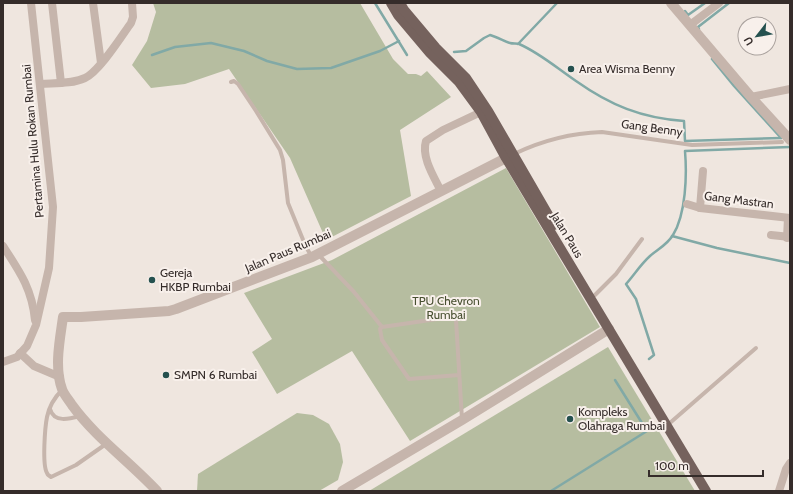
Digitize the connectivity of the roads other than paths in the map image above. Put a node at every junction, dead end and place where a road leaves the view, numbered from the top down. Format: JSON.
{"nodes":[{"id":1,"x":31,"y":3,"type":"edge"},
{"id":2,"x":52,"y":3,"type":"edge"},
{"id":3,"x":93,"y":3,"type":"edge"},
{"id":4,"x":132,"y":3,"type":"edge"},
{"id":5,"x":391,"y":3,"type":"edge"},
{"id":6,"x":400,"y":3,"type":"edge"},
{"id":7,"x":671,"y":3,"type":"edge"},
{"id":8,"x":719,"y":3,"type":"edge"},
{"id":9,"x":690,"y":25,"type":"junction"},
{"id":10,"x":101,"y":63,"type":"junction"},
{"id":11,"x":230,"y":82,"type":"dead end"},
{"id":12,"x":61,"y":83,"type":"junction"},
{"id":13,"x":41,"y":84,"type":"junction"},
{"id":14,"x":790,"y":89,"type":"edge"},
{"id":15,"x":750,"y":97,"type":"junction"},
{"id":16,"x":480,"y":112,"type":"junction"},
{"id":17,"x":787,"y":141,"type":"edge"},
{"id":18,"x":510,"y":156,"type":"junction"},
{"id":19,"x":703,"y":172,"type":"dead end"},
{"id":20,"x":441,"y":191,"type":"junction"},
{"id":21,"x":687,"y":204,"type":"dead end"},
{"id":22,"x":700,"y":208,"type":"junction"},
{"id":23,"x":789,"y":218,"type":"edge"},
{"id":24,"x":771,"y":235,"type":"dead end"},
{"id":25,"x":789,"y":238,"type":"edge"},
{"id":26,"x":642,"y":239,"type":"dead end"},
{"id":27,"x":3,"y":246,"type":"edge"},
{"id":28,"x":315,"y":256,"type":"junction"},
{"id":29,"x":595,"y":295,"type":"junction"},
{"id":30,"x":36,"y":325,"type":"junction"},
{"id":31,"x":382,"y":327,"type":"junction"},
{"id":32,"x":611,"y":327,"type":"junction"},
{"id":33,"x":756,"y":348,"type":"dead end"},
{"id":34,"x":20,"y":354,"type":"junction"},
{"id":35,"x":3,"y":362,"type":"edge"},
{"id":36,"x":459,"y":375,"type":"junction"},
{"id":37,"x":60,"y":377,"type":"junction"},
{"id":38,"x":62,"y":390,"type":"junction"},
{"id":39,"x":50,"y":409,"type":"junction"},
{"id":40,"x":80,"y":416,"type":"junction"},
{"id":41,"x":462,"y":420,"type":"junction"},
{"id":42,"x":670,"y":422,"type":"junction"},
{"id":43,"x":106,"y":444,"type":"junction"},
{"id":44,"x":790,"y":462,"type":"edge"},
{"id":45,"x":157,"y":491,"type":"edge"},
{"id":46,"x":342,"y":491,"type":"edge"},
{"id":47,"x":706,"y":491,"type":"edge"},
{"id":48,"x":712,"y":491,"type":"edge"},
{"id":49,"x":779,"y":491,"type":"edge"}],
"edges":[{"from":1,"to":13,"type":"street","name":"Pertamina Hulu Rokan Rumbai"},
{"from":2,"to":12,"type":"street"},
{"from":3,"to":10,"type":"street"},
{"from":4,"to":10,"type":"street"},
{"from":5,"to":16,"type":"main road","name":"Jalan Paus"},
{"from":6,"to":18,"type":"main road","name":"Jalan Paus"},
{"from":7,"to":9,"type":"street"},
{"from":8,"to":9,"type":"street"},
{"from":9,"to":15,"type":"street"},
{"from":10,"to":12,"type":"street"},
{"from":11,"to":28,"type":"lane"},
{"from":12,"to":13,"type":"street"},
{"from":13,"to":30,"type":"street","name":"Pertamina Hulu Rokan Rumbai"},
{"from":14,"to":15,"type":"street"},
{"from":15,"to":17,"type":"street"},
{"from":16,"to":18,"type":"main road","name":"Jalan Paus"},
{"from":16,"to":20,"type":"street"},
{"from":17,"to":18,"type":"lane","name":"Gang Benny"},
{"from":18,"to":20,"type":"street","name":"Jalan Paus Rumbai"},
{"from":18,"to":29,"type":"main road","name":"Jalan Paus"},
{"from":18,"to":32,"type":"main road","name":"Jalan Paus"},
{"from":19,"to":22,"type":"street"},
{"from":20,"to":28,"type":"street","name":"Jalan Paus Rumbai"},
{"from":21,"to":22,"type":"street","name":"Gang Mastran"},
{"from":22,"to":23,"type":"street","name":"Gang Mastran"},
{"from":23,"to":25,"type":"street","name":"Gang Mastran"},
{"from":24,"to":25,"type":"street","name":"Gang Mastran"},
{"from":26,"to":29,"type":"lane"},
{"from":27,"to":30,"type":"street"},
{"from":28,"to":31,"type":"lane"},
{"from":28,"to":37,"type":"street","name":"Jalan Paus Rumbai"},
{"from":29,"to":32,"type":"main road","name":"Jalan Paus"},
{"from":30,"to":34,"type":"street","name":"Pertamina Hulu Rokan Rumbai"},
{"from":31,"to":36,"type":"lane"},
{"from":31,"to":36,"type":"lane"},
{"from":32,"to":41,"type":"street"},
{"from":32,"to":42,"type":"main road","name":"Jalan Paus"},
{"from":32,"to":47,"type":"main road","name":"Jalan Paus"},
{"from":33,"to":42,"type":"lane"},
{"from":34,"to":35,"type":"street"},
{"from":34,"to":37,"type":"street"},
{"from":36,"to":41,"type":"lane"},
{"from":37,"to":38,"type":"street","name":"Jalan Paus Rumbai"},
{"from":38,"to":39,"type":"lane"},
{"from":38,"to":40,"type":"street","name":"Jalan Paus Rumbai"},
{"from":39,"to":40,"type":"lane"},
{"from":39,"to":43,"type":"lane"},
{"from":40,"to":43,"type":"street","name":"Jalan Paus Rumbai"},
{"from":41,"to":46,"type":"street"},
{"from":42,"to":48,"type":"main road","name":"Jalan Paus"},
{"from":43,"to":45,"type":"street","name":"Jalan Paus Rumbai"},
{"from":44,"to":49,"type":"street"}]}
